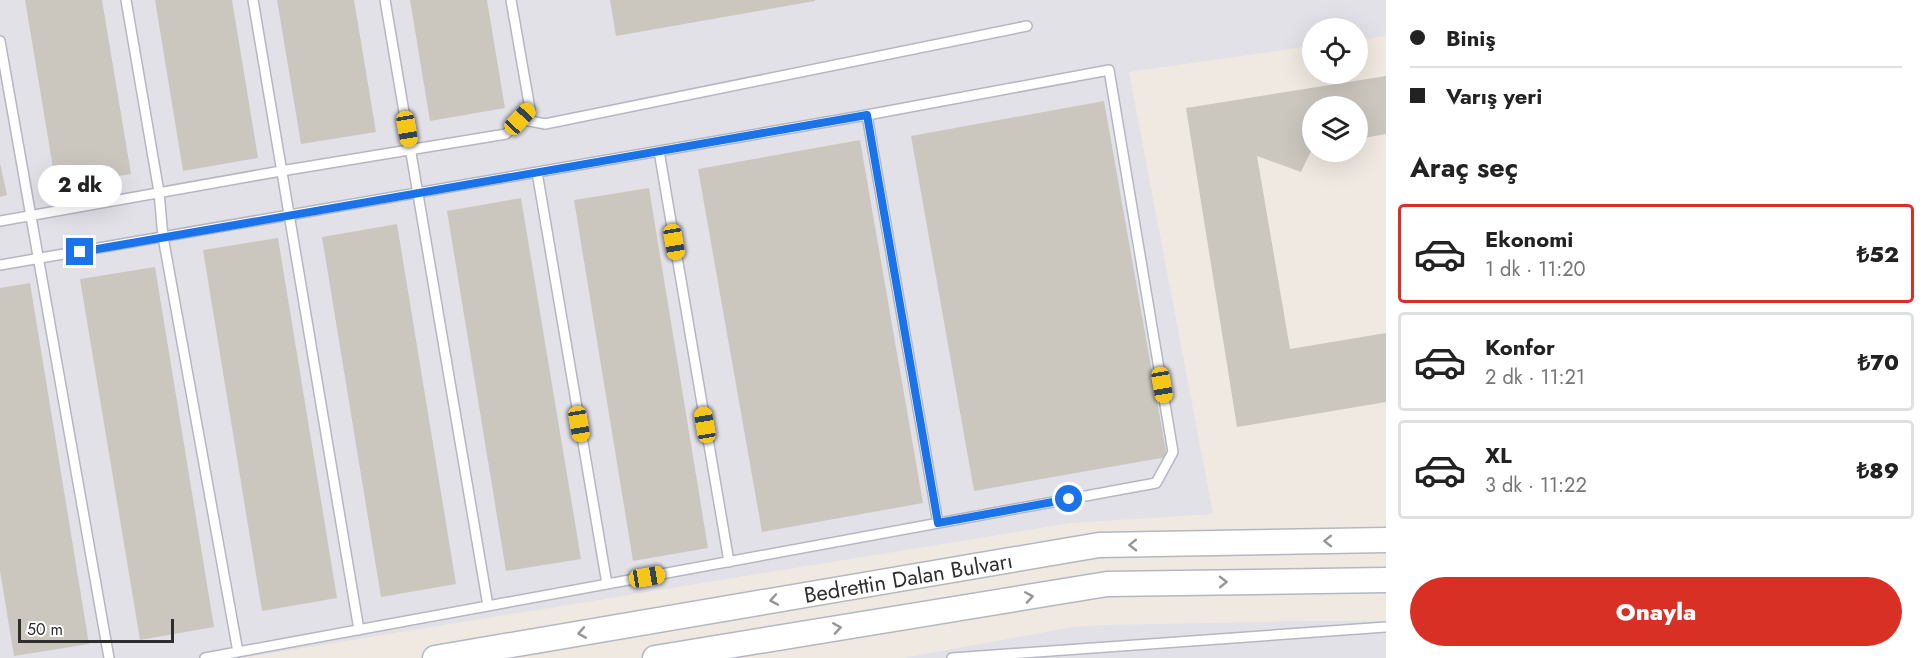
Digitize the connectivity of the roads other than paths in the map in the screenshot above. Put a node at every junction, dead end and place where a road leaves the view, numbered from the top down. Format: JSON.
{"nodes":[{"id":1,"x":126,"y":0,"type":"edge"},
{"id":2,"x":253,"y":0,"type":"edge"},
{"id":3,"x":385,"y":0,"type":"edge"},
{"id":4,"x":511,"y":0,"type":"edge"},
{"id":5,"x":1027,"y":27,"type":"dead end"},
{"id":6,"x":0,"y":40,"type":"edge"},
{"id":7,"x":867,"y":115,"type":"junction"},
{"id":8,"x":520,"y":119,"type":"junction"},
{"id":9,"x":411,"y":151,"type":"junction"},
{"id":10,"x":659,"y":151,"type":"junction"},
{"id":11,"x":281,"y":171,"type":"junction"},
{"id":12,"x":537,"y":172,"type":"junction"},
{"id":13,"x":159,"y":192,"type":"junction"},
{"id":14,"x":417,"y":193,"type":"junction"},
{"id":15,"x":288,"y":215,"type":"junction"},
{"id":16,"x":30,"y":216,"type":"junction"},
{"id":17,"x":0,"y":221,"type":"edge"},
{"id":18,"x":164,"y":237,"type":"junction"},
{"id":19,"x":39,"y":259,"type":"junction"},
{"id":20,"x":0,"y":266,"type":"edge"},
{"id":21,"x":938,"y":523,"type":"junction"},
{"id":22,"x":1386,"y":540,"type":"edge"},
{"id":23,"x":729,"y":562,"type":"junction"},
{"id":24,"x":1386,"y":580,"type":"edge"},
{"id":25,"x":607,"y":584,"type":"junction"},
{"id":26,"x":488,"y":606,"type":"junction"},
{"id":27,"x":1386,"y":627,"type":"edge"},
{"id":28,"x":359,"y":630,"type":"junction"},
{"id":29,"x":237,"y":652,"type":"junction"},
{"id":30,"x":109,"y":658,"type":"edge"},
{"id":31,"x":205,"y":658,"type":"edge"},
{"id":32,"x":435,"y":658,"type":"edge"},
{"id":33,"x":655,"y":658,"type":"edge"},
{"id":34,"x":952,"y":658,"type":"edge"}],
"edges":[{"from":1,"to":13,"type":"lane"},
{"from":2,"to":11,"type":"lane"},
{"from":3,"to":9,"type":"lane"},
{"from":4,"to":8,"type":"lane"},
{"from":5,"to":8,"type":"lane"},
{"from":6,"to":16,"type":"lane"},
{"from":7,"to":10,"type":"lane"},
{"from":7,"to":21,"type":"lane"},
{"from":7,"to":21,"type":"lane"},
{"from":8,"to":9,"type":"lane"},
{"from":9,"to":11,"type":"lane"},
{"from":9,"to":14,"type":"lane"},
{"from":10,"to":12,"type":"lane"},
{"from":10,"to":23,"type":"lane"},
{"from":11,"to":13,"type":"lane"},
{"from":11,"to":15,"type":"lane"},
{"from":12,"to":14,"type":"lane"},
{"from":12,"to":25,"type":"lane"},
{"from":13,"to":16,"type":"lane"},
{"from":13,"to":18,"type":"lane"},
{"from":14,"to":15,"type":"lane"},
{"from":14,"to":26,"type":"lane"},
{"from":15,"to":18,"type":"lane"},
{"from":15,"to":28,"type":"lane"},
{"from":16,"to":17,"type":"lane"},
{"from":16,"to":19,"type":"lane"},
{"from":18,"to":19,"type":"lane"},
{"from":18,"to":29,"type":"lane"},
{"from":19,"to":20,"type":"lane"},
{"from":19,"to":30,"type":"lane"},
{"from":21,"to":23,"type":"lane"},
{"from":22,"to":32,"type":"main road","name":"Bedrettin Dalan Bulvarı","one_way":true},
{"from":23,"to":25,"type":"lane"},
{"from":33,"to":24,"type":"main road","name":"Bedrettin Dalan Bulvarı","one_way":true},
{"from":25,"to":26,"type":"lane"},
{"from":26,"to":28,"type":"lane"},
{"from":27,"to":34,"type":"lane"},
{"from":28,"to":29,"type":"lane"},
{"from":29,"to":31,"type":"lane"}]}
